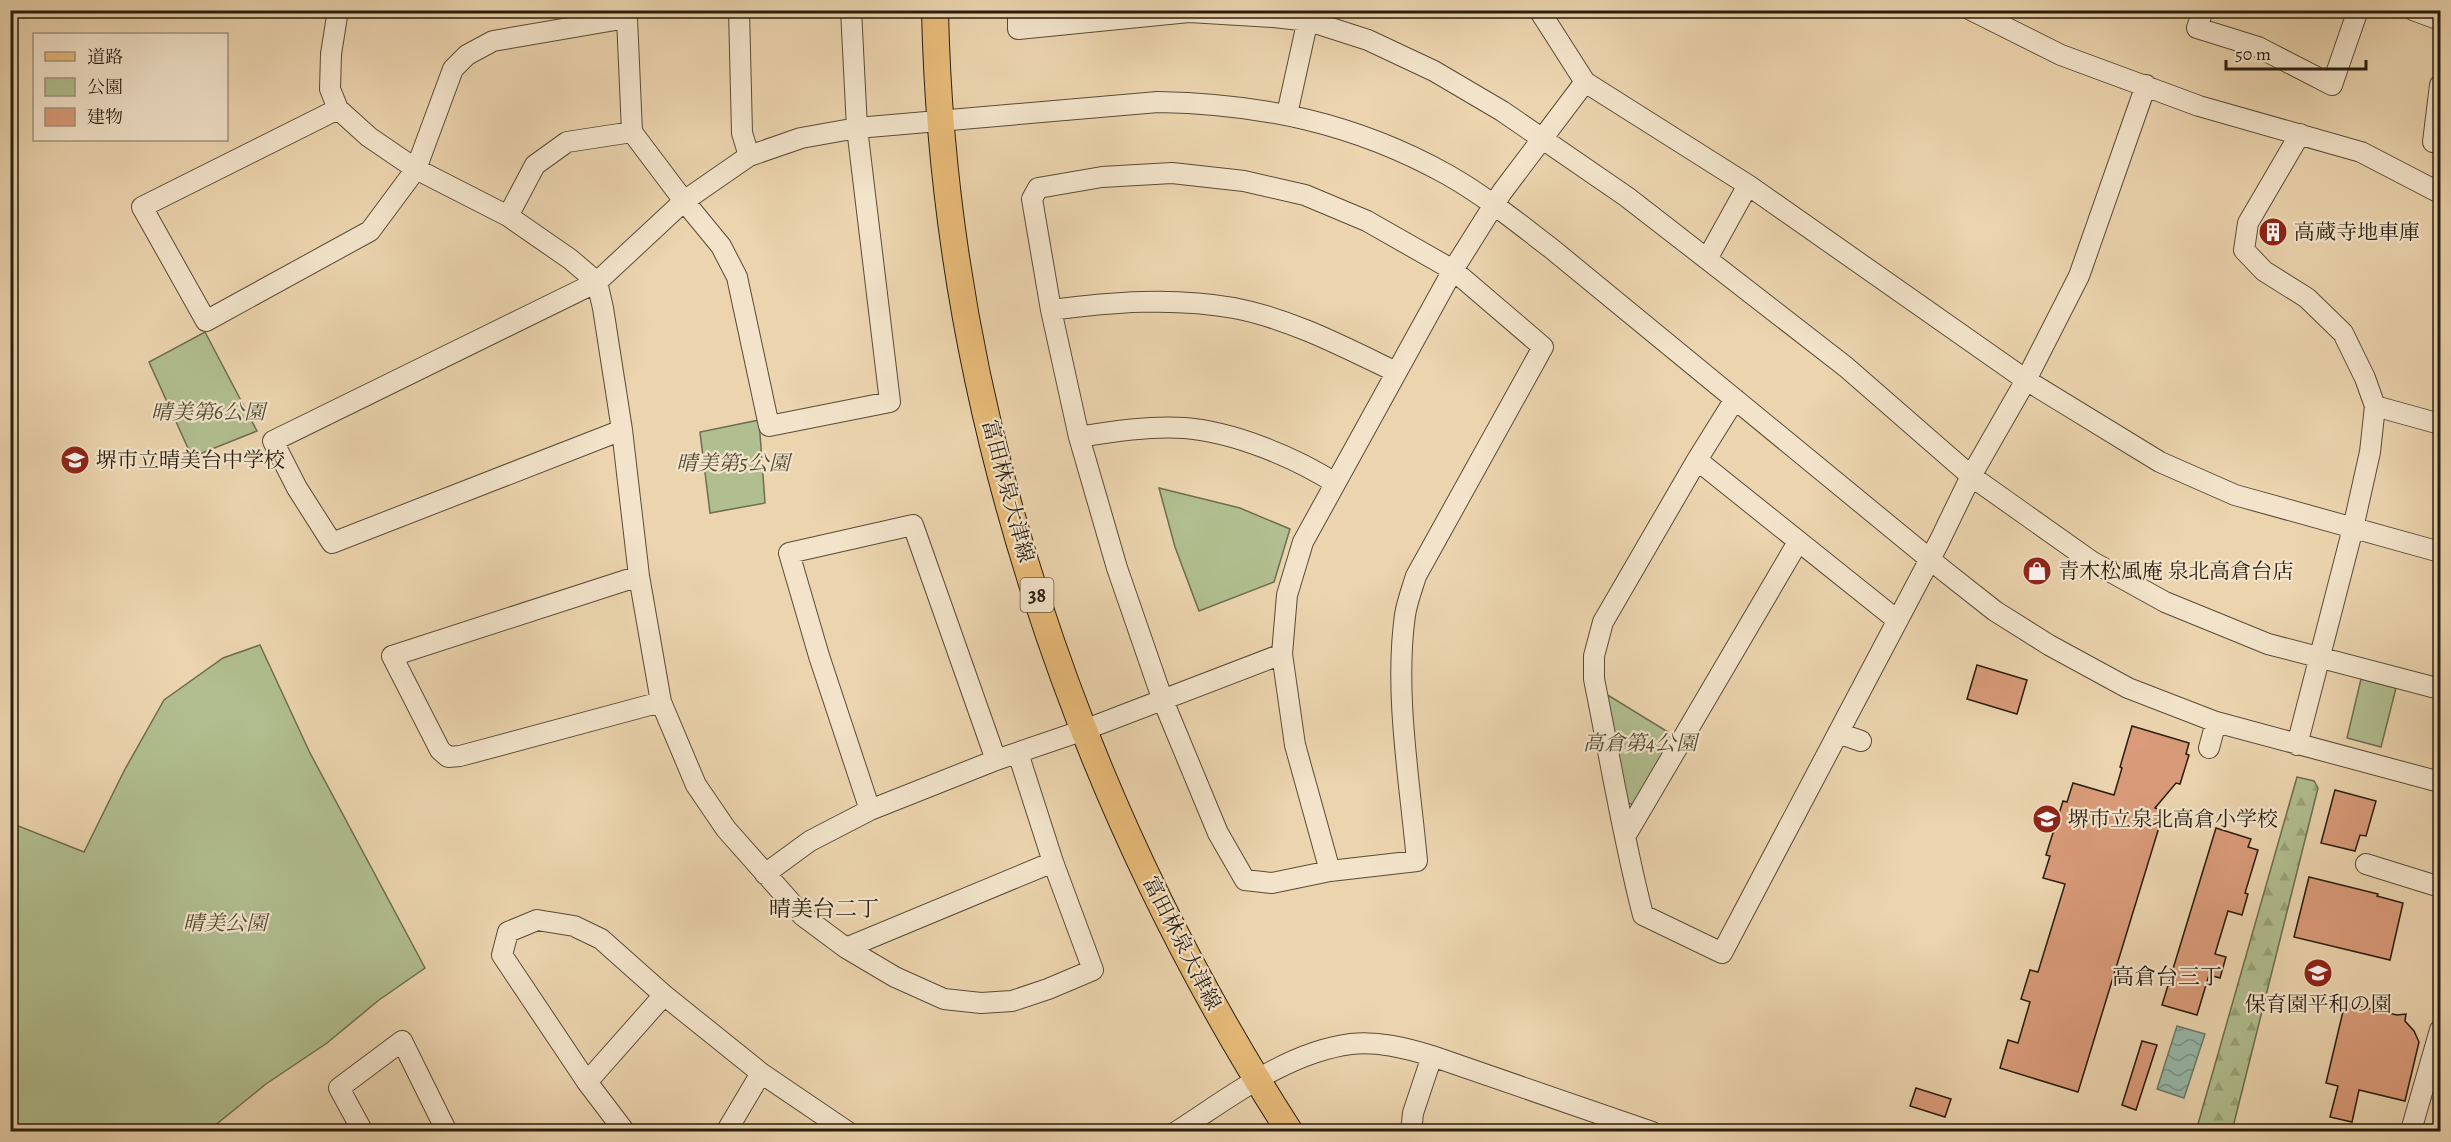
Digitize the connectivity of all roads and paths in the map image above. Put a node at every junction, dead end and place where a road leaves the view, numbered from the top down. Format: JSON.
{"nodes":[{"id":1,"x":338,"y":10,"type":"edge"},
{"id":2,"x":739,"y":10,"type":"edge"},
{"id":3,"x":851,"y":10,"type":"edge"},
{"id":4,"x":935,"y":10,"type":"edge"},
{"id":5,"x":1018,"y":10,"type":"edge"},
{"id":6,"x":1539,"y":10,"type":"edge"},
{"id":7,"x":1971,"y":10,"type":"edge"},
{"id":8,"x":2203,"y":10,"type":"edge"},
{"id":9,"x":2358,"y":10,"type":"edge"},
{"id":10,"x":2412,"y":10,"type":"edge"},
{"id":11,"x":1310,"y":16,"type":"edge"},
{"id":12,"x":2440,"y":20,"type":"edge"},
{"id":13,"x":1586,"y":82,"type":"junction"},
{"id":14,"x":2146,"y":85,"type":"junction"},
{"id":15,"x":2440,"y":85,"type":"edge"},
{"id":16,"x":338,"y":109,"type":"junction"},
{"id":17,"x":1287,"y":114,"type":"junction"},
{"id":18,"x":940,"y":121,"type":"junction"},
{"id":19,"x":856,"y":128,"type":"junction"},
{"id":20,"x":632,"y":132,"type":"junction"},
{"id":21,"x":2300,"y":134,"type":"junction"},
{"id":22,"x":1542,"y":138,"type":"junction"},
{"id":23,"x":2433,"y":142,"type":"dead end"},
{"id":24,"x":749,"y":156,"type":"junction"},
{"id":25,"x":416,"y":169,"type":"junction"},
{"id":26,"x":1748,"y":185,"type":"junction"},
{"id":27,"x":2440,"y":193,"type":"edge"},
{"id":28,"x":684,"y":201,"type":"junction"},
{"id":29,"x":1494,"y":204,"type":"junction"},
{"id":30,"x":508,"y":216,"type":"junction"},
{"id":31,"x":1707,"y":259,"type":"junction"},
{"id":32,"x":1453,"y":270,"type":"junction"},
{"id":33,"x":597,"y":282,"type":"junction"},
{"id":34,"x":1051,"y":310,"type":"junction"},
{"id":35,"x":1396,"y":372,"type":"junction"},
{"id":36,"x":2026,"y":380,"type":"junction"},
{"id":37,"x":1735,"y":399,"type":"junction"},
{"id":38,"x":2375,"y":406,"type":"junction"},
{"id":39,"x":2440,"y":424,"type":"edge"},
{"id":40,"x":622,"y":430,"type":"junction"},
{"id":41,"x":1079,"y":437,"type":"junction"},
{"id":42,"x":1697,"y":460,"type":"junction"},
{"id":43,"x":1971,"y":476,"type":"junction"},
{"id":44,"x":1335,"y":483,"type":"junction"},
{"id":45,"x":2353,"y":528,"type":"junction"},
{"id":46,"x":1798,"y":542,"type":"junction"},
{"id":47,"x":2440,"y":552,"type":"edge"},
{"id":48,"x":1929,"y":558,"type":"junction"},
{"id":49,"x":639,"y":576,"type":"junction"},
{"id":50,"x":1897,"y":620,"type":"junction"},
{"id":51,"x":1282,"y":654,"type":"junction"},
{"id":52,"x":2318,"y":658,"type":"junction"},
{"id":53,"x":2440,"y":689,"type":"edge"},
{"id":54,"x":1161,"y":698,"type":"junction"},
{"id":55,"x":661,"y":702,"type":"junction"},
{"id":56,"x":2216,"y":722,"type":"junction"},
{"id":57,"x":1084,"y":730,"type":"junction"},
{"id":58,"x":1838,"y":733,"type":"junction"},
{"id":59,"x":1861,"y":741,"type":"dead end"},
{"id":60,"x":2296,"y":745,"type":"junction"},
{"id":61,"x":2209,"y":748,"type":"dead end"},
{"id":62,"x":1018,"y":753,"type":"junction"},
{"id":63,"x":996,"y":760,"type":"junction"},
{"id":64,"x":2440,"y":782,"type":"edge"},
{"id":65,"x":870,"y":810,"type":"junction"},
{"id":66,"x":1626,"y":835,"type":"junction"},
{"id":67,"x":1053,"y":862,"type":"junction"},
{"id":68,"x":2366,"y":864,"type":"dead end"},
{"id":69,"x":1330,"y":871,"type":"junction"},
{"id":70,"x":765,"y":874,"type":"junction"},
{"id":71,"x":2440,"y":886,"type":"edge"},
{"id":72,"x":846,"y":948,"type":"junction"},
{"id":73,"x":664,"y":995,"type":"junction"},
{"id":74,"x":2440,"y":1030,"type":"edge"},
{"id":75,"x":1432,"y":1056,"type":"junction"},
{"id":76,"x":761,"y":1073,"type":"junction"},
{"id":77,"x":1257,"y":1081,"type":"junction"},
{"id":78,"x":587,"y":1082,"type":"junction"},
{"id":79,"x":1601,"y":1123,"type":"edge"},
{"id":80,"x":2412,"y":1127,"type":"dead end"},
{"id":81,"x":363,"y":1131,"type":"edge"},
{"id":82,"x":447,"y":1131,"type":"edge"},
{"id":83,"x":625,"y":1131,"type":"edge"},
{"id":84,"x":726,"y":1131,"type":"edge"},
{"id":85,"x":848,"y":1131,"type":"edge"},
{"id":86,"x":1176,"y":1131,"type":"edge"},
{"id":87,"x":1290,"y":1131,"type":"edge"},
{"id":88,"x":1412,"y":1131,"type":"edge"},
{"id":89,"x":1652,"y":1131,"type":"edge"}],
"edges":[{"from":1,"to":16,"type":"street"},
{"from":2,"to":24,"type":"street"},
{"from":3,"to":19,"type":"street"},
{"from":4,"to":18,"type":"main road","name":"富田林泉大津線","number":"38"},
{"from":5,"to":11,"type":"street"},
{"from":6,"to":13,"type":"street"},
{"from":7,"to":14,"type":"street"},
{"from":8,"to":9,"type":"street"},
{"from":10,"to":12,"type":"street"},
{"from":11,"to":17,"type":"street"},
{"from":11,"to":22,"type":"street"},
{"from":13,"to":22,"type":"street"},
{"from":13,"to":26,"type":"street"},
{"from":14,"to":21,"type":"street"},
{"from":14,"to":36,"type":"street"},
{"from":15,"to":23,"type":"street"},
{"from":16,"to":25,"type":"street"},
{"from":16,"to":25,"type":"street"},
{"from":17,"to":18,"type":"street"},
{"from":17,"to":29,"type":"street"},
{"from":18,"to":19,"type":"street"},
{"from":18,"to":57,"type":"main road","name":"富田林泉大津線","number":"38"},
{"from":19,"to":24,"type":"street"},
{"from":19,"to":28,"type":"street"},
{"from":20,"to":25,"type":"street"},
{"from":20,"to":28,"type":"street"},
{"from":20,"to":30,"type":"street"},
{"from":21,"to":27,"type":"street"},
{"from":21,"to":38,"type":"street"},
{"from":22,"to":29,"type":"street"},
{"from":22,"to":31,"type":"street"},
{"from":24,"to":28,"type":"street"},
{"from":25,"to":30,"type":"street"},
{"from":26,"to":31,"type":"street"},
{"from":26,"to":36,"type":"street"},
{"from":28,"to":33,"type":"street"},
{"from":29,"to":32,"type":"street"},
{"from":29,"to":37,"type":"street"},
{"from":30,"to":33,"type":"street"},
{"from":31,"to":43,"type":"street"},
{"from":32,"to":34,"type":"street"},
{"from":32,"to":35,"type":"street"},
{"from":32,"to":69,"type":"street"},
{"from":33,"to":40,"type":"street"},
{"from":33,"to":40,"type":"street"},
{"from":34,"to":35,"type":"street"},
{"from":34,"to":41,"type":"street"},
{"from":35,"to":44,"type":"street"},
{"from":36,"to":43,"type":"street"},
{"from":36,"to":45,"type":"street"},
{"from":37,"to":42,"type":"street"},
{"from":37,"to":48,"type":"street"},
{"from":38,"to":39,"type":"street"},
{"from":38,"to":45,"type":"street"},
{"from":40,"to":49,"type":"street"},
{"from":41,"to":44,"type":"street"},
{"from":41,"to":54,"type":"street"},
{"from":42,"to":46,"type":"street"},
{"from":42,"to":66,"type":"street"},
{"from":43,"to":48,"type":"street"},
{"from":43,"to":52,"type":"street"},
{"from":44,"to":51,"type":"street"},
{"from":45,"to":47,"type":"street"},
{"from":45,"to":52,"type":"street"},
{"from":46,"to":50,"type":"street"},
{"from":46,"to":66,"type":"street"},
{"from":48,"to":50,"type":"street"},
{"from":48,"to":56,"type":"street"},
{"from":49,"to":55,"type":"street"},
{"from":49,"to":55,"type":"street"},
{"from":50,"to":58,"type":"street"},
{"from":51,"to":54,"type":"street"},
{"from":51,"to":69,"type":"street"},
{"from":52,"to":53,"type":"street"},
{"from":52,"to":60,"type":"street"},
{"from":54,"to":57,"type":"street"},
{"from":54,"to":69,"type":"street"},
{"from":55,"to":70,"type":"street"},
{"from":56,"to":60,"type":"street"},
{"from":56,"to":61,"type":"street"},
{"from":57,"to":62,"type":"street"},
{"from":57,"to":77,"type":"main road","name":"富田林泉大津線","number":"38"},
{"from":58,"to":59,"type":"street"},
{"from":58,"to":66,"type":"street"},
{"from":60,"to":64,"type":"street"},
{"from":62,"to":63,"type":"street"},
{"from":62,"to":67,"type":"street"},
{"from":63,"to":65,"type":"street"},
{"from":63,"to":65,"type":"street"},
{"from":65,"to":70,"type":"street"},
{"from":67,"to":72,"type":"street"},
{"from":67,"to":72,"type":"street"},
{"from":68,"to":71,"type":"street"},
{"from":70,"to":72,"type":"street"},
{"from":73,"to":76,"type":"street"},
{"from":73,"to":78,"type":"street"},
{"from":73,"to":78,"type":"street"},
{"from":74,"to":80,"type":"street"},
{"from":75,"to":77,"type":"street"},
{"from":75,"to":79,"type":"street"},
{"from":75,"to":88,"type":"street"},
{"from":76,"to":84,"type":"street"},
{"from":76,"to":85,"type":"street"},
{"from":77,"to":86,"type":"street"},
{"from":77,"to":87,"type":"main road","name":"富田林泉大津線","number":"38"},
{"from":78,"to":83,"type":"street"},
{"from":79,"to":89,"type":"street"},
{"from":81,"to":82,"type":"street"}]}
